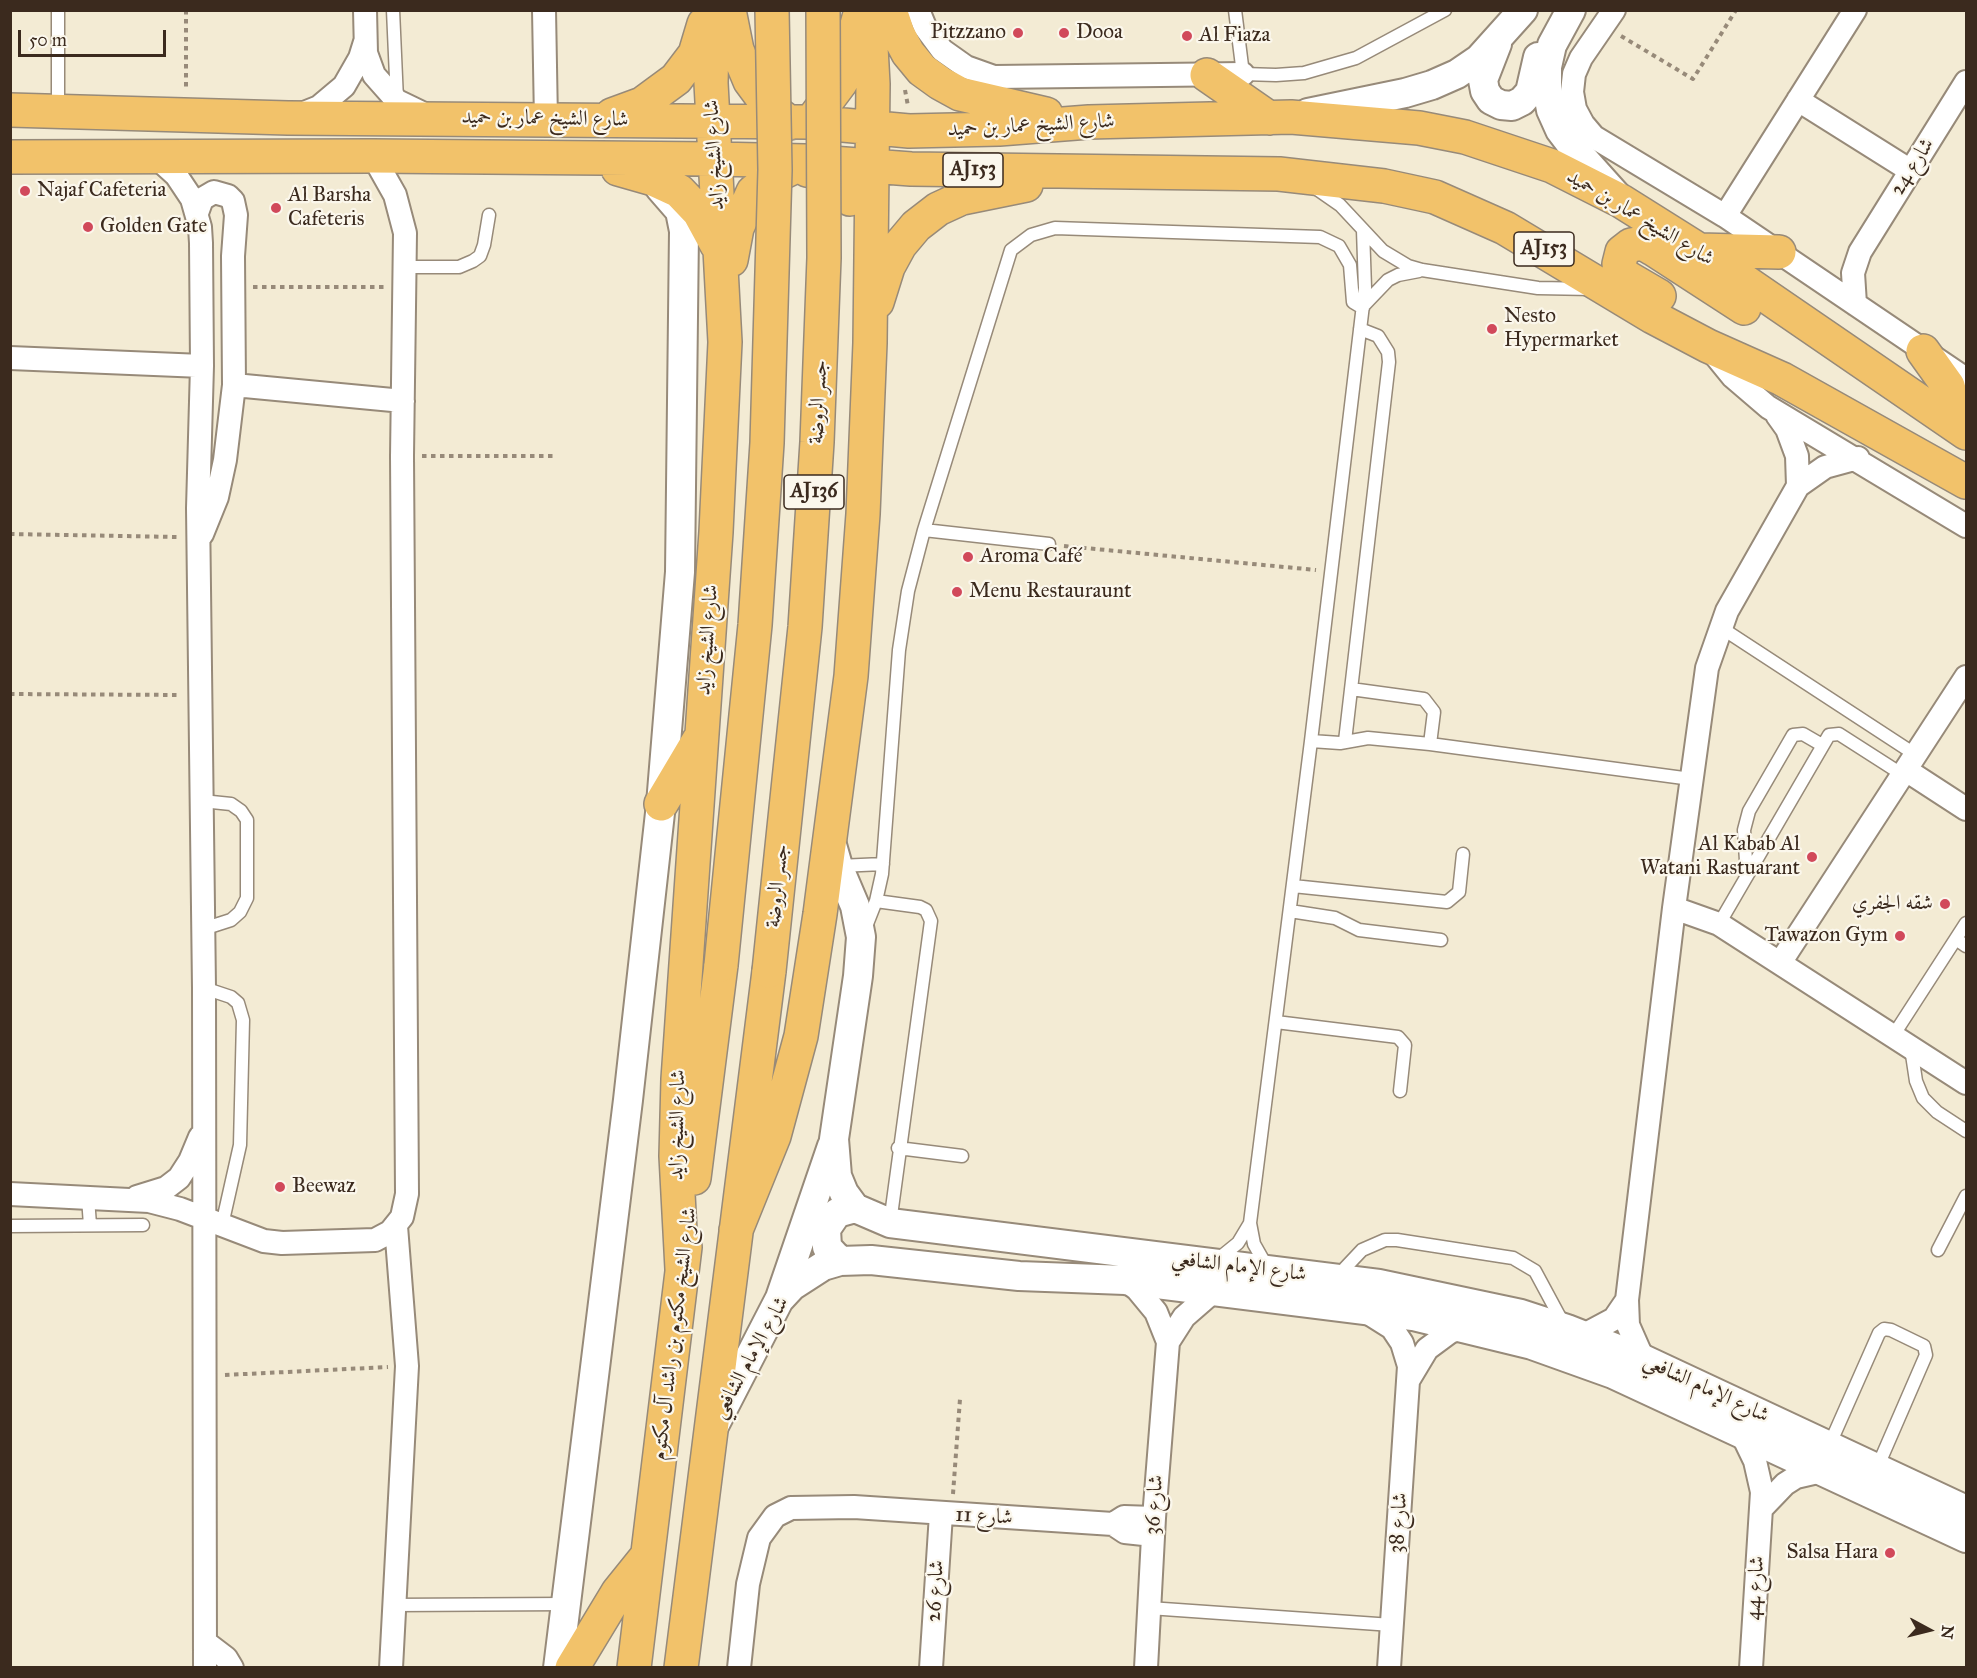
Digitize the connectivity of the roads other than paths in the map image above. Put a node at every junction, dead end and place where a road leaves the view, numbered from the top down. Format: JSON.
{"nodes":[{"id":1,"x":58,"y":10,"type":"edge"},
{"id":2,"x":365,"y":10,"type":"edge"},
{"id":3,"x":393,"y":10,"type":"edge"},
{"id":4,"x":544,"y":10,"type":"edge"},
{"id":5,"x":705,"y":10,"type":"edge"},
{"id":6,"x":713,"y":10,"type":"edge"},
{"id":7,"x":729,"y":10,"type":"edge"},
{"id":8,"x":772,"y":10,"type":"edge"},
{"id":9,"x":823,"y":10,"type":"edge"},
{"id":10,"x":861,"y":10,"type":"edge"},
{"id":11,"x":869,"y":10,"type":"edge"},
{"id":12,"x":890,"y":10,"type":"edge"},
{"id":13,"x":918,"y":10,"type":"edge"},
{"id":14,"x":1234,"y":10,"type":"edge"},
{"id":15,"x":1445,"y":10,"type":"edge"},
{"id":16,"x":1523,"y":10,"type":"edge"},
{"id":17,"x":1557,"y":10,"type":"edge"},
{"id":18,"x":1571,"y":10,"type":"edge"},
{"id":19,"x":1855,"y":10,"type":"edge"},
{"id":20,"x":1609,"y":18,"type":"edge"},
{"id":21,"x":1499,"y":39,"type":"junction"},
{"id":22,"x":365,"y":42,"type":"junction"},
{"id":23,"x":1207,"y":75,"type":"junction"},
{"id":24,"x":1243,"y":75,"type":"junction"},
{"id":25,"x":750,"y":81,"type":"junction"},
{"id":26,"x":841,"y":82,"type":"junction"},
{"id":27,"x":1966,"y":82,"type":"edge"},
{"id":28,"x":1798,"y":100,"type":"junction"},
{"id":29,"x":397,"y":101,"type":"junction"},
{"id":30,"x":10,"y":110,"type":"edge"},
{"id":31,"x":58,"y":112,"type":"junction"},
{"id":32,"x":438,"y":117,"type":"junction"},
{"id":33,"x":1280,"y":117,"type":"junction"},
{"id":34,"x":288,"y":118,"type":"junction"},
{"id":35,"x":592,"y":120,"type":"junction"},
{"id":36,"x":546,"y":121,"type":"junction"},
{"id":37,"x":714,"y":121,"type":"junction"},
{"id":38,"x":1089,"y":122,"type":"junction"},
{"id":39,"x":798,"y":141,"type":"junction"},
{"id":40,"x":860,"y":149,"type":"junction"},
{"id":41,"x":154,"y":156,"type":"junction"},
{"id":42,"x":373,"y":156,"type":"junction"},
{"id":43,"x":10,"y":157,"type":"edge"},
{"id":44,"x":594,"y":159,"type":"junction"},
{"id":45,"x":715,"y":159,"type":"junction"},
{"id":46,"x":1074,"y":171,"type":"junction"},
{"id":47,"x":1911,"y":171,"type":"junction"},
{"id":48,"x":631,"y":174,"type":"junction"},
{"id":49,"x":1279,"y":174,"type":"junction"},
{"id":50,"x":850,"y":199,"type":"junction"},
{"id":51,"x":1621,"y":201,"type":"junction"},
{"id":52,"x":197,"y":213,"type":"junction"},
{"id":53,"x":489,"y":215,"type":"dead end"},
{"id":54,"x":1725,"y":216,"type":"junction"},
{"id":55,"x":1363,"y":230,"type":"junction"},
{"id":56,"x":1699,"y":250,"type":"junction"},
{"id":57,"x":720,"y":252,"type":"junction"},
{"id":58,"x":1779,"y":252,"type":"junction"},
{"id":59,"x":1860,"y":252,"type":"junction"},
{"id":60,"x":869,"y":269,"type":"junction"},
{"id":61,"x":1422,"y":270,"type":"junction"},
{"id":62,"x":404,"y":277,"type":"junction"},
{"id":63,"x":1815,"y":277,"type":"junction"},
{"id":64,"x":1605,"y":289,"type":"junction"},
{"id":65,"x":1855,"y":304,"type":"junction"},
{"id":66,"x":1363,"y":308,"type":"junction"},
{"id":67,"x":1360,"y":328,"type":"junction"},
{"id":68,"x":1810,"y":328,"type":"junction"},
{"id":69,"x":725,"y":342,"type":"junction"},
{"id":70,"x":870,"y":343,"type":"junction"},
{"id":71,"x":1923,"y":351,"type":"junction"},
{"id":72,"x":10,"y":358,"type":"edge"},
{"id":73,"x":202,"y":366,"type":"junction"},
{"id":74,"x":1966,"y":379,"type":"edge"},
{"id":75,"x":234,"y":385,"type":"junction"},
{"id":76,"x":1775,"y":393,"type":"junction"},
{"id":77,"x":403,"y":401,"type":"junction"},
{"id":78,"x":1963,"y":430,"type":"edge"},
{"id":79,"x":1858,"y":458,"type":"junction"},
{"id":80,"x":1966,"y":482,"type":"edge"},
{"id":81,"x":1798,"y":486,"type":"junction"},
{"id":82,"x":1966,"y":526,"type":"edge"},
{"id":83,"x":924,"y":530,"type":"junction"},
{"id":84,"x":200,"y":538,"type":"junction"},
{"id":85,"x":1049,"y":544,"type":"road end"},
{"id":86,"x":1720,"y":627,"type":"junction"},
{"id":87,"x":1966,"y":677,"type":"edge"},
{"id":88,"x":1351,"y":689,"type":"junction"},
{"id":89,"x":701,"y":736,"type":"junction"},
{"id":90,"x":1311,"y":741,"type":"junction"},
{"id":91,"x":1345,"y":741,"type":"junction"},
{"id":92,"x":1430,"y":744,"type":"junction"},
{"id":93,"x":1822,"y":745,"type":"junction"},
{"id":94,"x":1908,"y":767,"type":"junction"},
{"id":95,"x":1691,"y":779,"type":"junction"},
{"id":96,"x":202,"y":801,"type":"junction"},
{"id":97,"x":661,"y":804,"type":"junction"},
{"id":98,"x":1966,"y":809,"type":"edge"},
{"id":99,"x":834,"y":852,"type":"junction"},
{"id":100,"x":1463,"y":854,"type":"dead end"},
{"id":101,"x":883,"y":864,"type":"junction"},
{"id":102,"x":1747,"y":876,"type":"junction"},
{"id":103,"x":1293,"y":886,"type":"junction"},
{"id":104,"x":876,"y":901,"type":"junction"},
{"id":105,"x":1674,"y":908,"type":"junction"},
{"id":106,"x":1290,"y":911,"type":"junction"},
{"id":107,"x":1966,"y":923,"type":"edge"},
{"id":108,"x":1719,"y":924,"type":"junction"},
{"id":109,"x":203,"y":929,"type":"junction"},
{"id":110,"x":861,"y":937,"type":"junction"},
{"id":111,"x":1441,"y":940,"type":"dead end"},
{"id":112,"x":1961,"y":942,"type":"edge"},
{"id":113,"x":1780,"y":963,"type":"junction"},
{"id":114,"x":204,"y":988,"type":"junction"},
{"id":115,"x":1276,"y":1022,"type":"junction"},
{"id":116,"x":1902,"y":1042,"type":"junction"},
{"id":117,"x":1966,"y":1083,"type":"edge"},
{"id":118,"x":1400,"y":1091,"type":"dead end"},
{"id":119,"x":204,"y":1127,"type":"junction"},
{"id":120,"x":1966,"y":1131,"type":"edge"},
{"id":121,"x":834,"y":1139,"type":"junction"},
{"id":122,"x":898,"y":1148,"type":"junction"},
{"id":123,"x":962,"y":1156,"type":"dead end"},
{"id":124,"x":10,"y":1194,"type":"edge"},
{"id":125,"x":1966,"y":1196,"type":"edge"},
{"id":126,"x":88,"y":1198,"type":"junction"},
{"id":127,"x":132,"y":1199,"type":"junction"},
{"id":128,"x":855,"y":1208,"type":"junction"},
{"id":129,"x":212,"y":1221,"type":"junction"},
{"id":130,"x":890,"y":1222,"type":"junction"},
{"id":131,"x":1250,"y":1223,"type":"junction"},
{"id":132,"x":90,"y":1225,"type":"junction"},
{"id":133,"x":143,"y":1225,"type":"dead end"},
{"id":134,"x":10,"y":1226,"type":"edge"},
{"id":135,"x":396,"y":1226,"type":"junction"},
{"id":136,"x":736,"y":1230,"type":"junction"},
{"id":137,"x":1938,"y":1250,"type":"dead end"},
{"id":138,"x":840,"y":1261,"type":"junction"},
{"id":139,"x":682,"y":1269,"type":"junction"},
{"id":140,"x":1269,"y":1270,"type":"junction"},
{"id":141,"x":1213,"y":1277,"type":"junction"},
{"id":142,"x":1339,"y":1279,"type":"junction"},
{"id":143,"x":1125,"y":1281,"type":"junction"},
{"id":144,"x":779,"y":1300,"type":"junction"},
{"id":145,"x":1627,"y":1300,"type":"junction"},
{"id":146,"x":1362,"y":1309,"type":"junction"},
{"id":147,"x":1463,"y":1327,"type":"junction"},
{"id":148,"x":1576,"y":1332,"type":"junction"},
{"id":149,"x":1168,"y":1342,"type":"junction"},
{"id":150,"x":1643,"y":1359,"type":"junction"},
{"id":151,"x":1409,"y":1379,"type":"junction"},
{"id":152,"x":1741,"y":1432,"type":"junction"},
{"id":153,"x":708,"y":1436,"type":"junction"},
{"id":154,"x":1825,"y":1458,"type":"junction"},
{"id":155,"x":1876,"y":1468,"type":"junction"},
{"id":156,"x":1762,"y":1508,"type":"junction"},
{"id":157,"x":1966,"y":1510,"type":"edge"},
{"id":158,"x":946,"y":1514,"type":"junction"},
{"id":159,"x":1153,"y":1526,"type":"junction"},
{"id":160,"x":1966,"y":1538,"type":"edge"},
{"id":161,"x":647,"y":1556,"type":"junction"},
{"id":162,"x":566,"y":1604,"type":"junction"},
{"id":163,"x":393,"y":1605,"type":"junction"},
{"id":164,"x":1149,"y":1608,"type":"junction"},
{"id":165,"x":1392,"y":1625,"type":"junction"},
{"id":166,"x":206,"y":1642,"type":"junction"},
{"id":167,"x":205,"y":1668,"type":"edge"},
{"id":168,"x":232,"y":1668,"type":"edge"},
{"id":169,"x":392,"y":1668,"type":"edge"},
{"id":170,"x":558,"y":1668,"type":"edge"},
{"id":171,"x":572,"y":1668,"type":"edge"},
{"id":172,"x":634,"y":1668,"type":"edge"},
{"id":173,"x":681,"y":1668,"type":"edge"},
{"id":174,"x":738,"y":1668,"type":"edge"},
{"id":175,"x":931,"y":1668,"type":"edge"},
{"id":176,"x":1146,"y":1668,"type":"edge"},
{"id":177,"x":1389,"y":1668,"type":"edge"},
{"id":178,"x":1751,"y":1668,"type":"edge"}],
"edges":[{"from":1,"to":31,"type":"lane"},
{"from":2,"to":22,"type":"street"},
{"from":3,"to":29,"type":"lane"},
{"from":4,"to":36,"type":"street"},
{"from":5,"to":35,"type":"main road"},
{"from":6,"to":37,"type":"main road","name":"شارع الشيخ زايد"},
{"from":7,"to":25,"type":"main road"},
{"from":8,"to":139,"type":"main road","name":"شارع الشيخ مكتوم بن راشد آل مكتوم","number":"AJ136","bridge":true},
{"from":9,"to":136,"type":"main road","name":"جسر الروضة","number":"AJ136","bridge":true},
{"from":10,"to":26,"type":"main road"},
{"from":11,"to":40,"type":"main road"},
{"from":12,"to":38,"type":"main road"},
{"from":13,"to":23,"type":"street"},
{"from":14,"to":24,"type":"lane"},
{"from":15,"to":24,"type":"lane"},
{"from":16,"to":21,"type":"street"},
{"from":17,"to":21,"type":"street"},
{"from":18,"to":51,"type":"street"},
{"from":19,"to":28,"type":"street"},
{"from":20,"to":54,"type":"street"},
{"from":21,"to":33,"type":"street"},
{"from":22,"to":29,"type":"street"},
{"from":22,"to":34,"type":"street"},
{"from":23,"to":24,"type":"street"},
{"from":23,"to":33,"type":"main road"},
{"from":25,"to":26,"type":"main road"},
{"from":25,"to":39,"type":"main road"},
{"from":26,"to":39,"type":"main road"},
{"from":27,"to":47,"type":"street","name":"شارع 24"},
{"from":28,"to":47,"type":"street"},
{"from":28,"to":54,"type":"street"},
{"from":29,"to":32,"type":"street"},
{"from":30,"to":31,"type":"main road","name":"شارع الشيخ عمار بن حميد"},
{"from":31,"to":34,"type":"main road","name":"شارع الشيخ عمار بن حميد"},
{"from":32,"to":34,"type":"main road","name":"شارع الشيخ عمار بن حميد"},
{"from":32,"to":36,"type":"main road","name":"شارع الشيخ عمار بن حميد"},
{"from":33,"to":38,"type":"main road","name":"شارع الشيخ عمار بن حميد","number":"AJ153"},
{"from":33,"to":51,"type":"main road","name":"شارع الشيخ عمار بن حميد","number":"AJ153"},
{"from":35,"to":36,"type":"main road","name":"شارع الشيخ عمار بن حميد"},
{"from":35,"to":37,"type":"main road","name":"شارع الشيخ عمار بن حميد"},
{"from":37,"to":39,"type":"main road","name":"شارع الشيخ عمار بن حميد"},
{"from":37,"to":45,"type":"main road","name":"شارع الشيخ زايد"},
{"from":38,"to":40,"type":"main road","name":"شارع الشيخ عمار بن حميد","number":"AJ153"},
{"from":39,"to":40,"type":"main road","name":"شارع الشيخ عمار بن حميد"},
{"from":39,"to":40,"type":"main road","name":"شارع الشيخ عمار بن حميد"},
{"from":39,"to":45,"type":"main road","name":"شارع الشيخ عمار بن حميد"},
{"from":39,"to":50,"type":"main road"},
{"from":39,"to":69,"type":"main road"},
{"from":40,"to":46,"type":"main road","name":"شارع الشيخ عمار بن حميد","number":"AJ153"},
{"from":40,"to":50,"type":"main road"},
{"from":40,"to":60,"type":"main road"},
{"from":41,"to":42,"type":"main road","name":"شارع الشيخ عمار بن حميد"},
{"from":41,"to":43,"type":"main road","name":"شارع الشيخ عمار بن حميد"},
{"from":41,"to":52,"type":"street"},
{"from":42,"to":44,"type":"main road","name":"شارع الشيخ عمار بن حميد"},
{"from":42,"to":62,"type":"street"},
{"from":44,"to":45,"type":"main road","name":"شارع الشيخ عمار بن حميد"},
{"from":44,"to":48,"type":"main road"},
{"from":45,"to":57,"type":"main road","name":"شارع الشيخ زايد"},
{"from":46,"to":49,"type":"main road","name":"شارع الشيخ عمار بن حميد","number":"AJ153"},
{"from":46,"to":70,"type":"main road"},
{"from":47,"to":59,"type":"street","name":"شارع 24"},
{"from":48,"to":57,"type":"main road"},
{"from":48,"to":97,"type":"street"},
{"from":49,"to":55,"type":"lane"},
{"from":49,"to":64,"type":"main road","name":"شارع الشيخ عمار بن حميد","number":"AJ153"},
{"from":50,"to":60,"type":"main road"},
{"from":51,"to":56,"type":"main road","name":"شارع الشيخ عمار بن حميد","number":"AJ153"},
{"from":52,"to":73,"type":"street"},
{"from":52,"to":75,"type":"street"},
{"from":53,"to":62,"type":"lane"},
{"from":54,"to":58,"type":"street"},
{"from":55,"to":61,"type":"lane"},
{"from":55,"to":66,"type":"lane"},
{"from":56,"to":58,"type":"main road"},
{"from":56,"to":68,"type":"main road","name":"شارع الشيخ عمار بن حميد","number":"AJ153"},
{"from":57,"to":69,"type":"main road","name":"شارع الشيخ زايد"},
{"from":58,"to":63,"type":"street"},
{"from":59,"to":63,"type":"street","name":"شارع 24"},
{"from":59,"to":65,"type":"street","name":"شارع 24"},
{"from":60,"to":70,"type":"main road"},
{"from":61,"to":64,"type":"lane"},
{"from":61,"to":66,"type":"lane"},
{"from":62,"to":77,"type":"street"},
{"from":63,"to":65,"type":"street"},
{"from":64,"to":76,"type":"main road","name":"شارع الشيخ عمار بن حميد","number":"AJ153"},
{"from":65,"to":71,"type":"street"},
{"from":66,"to":67,"type":"lane"},
{"from":66,"to":83,"type":"lane"},
{"from":67,"to":88,"type":"lane"},
{"from":67,"to":90,"type":"lane"},
{"from":68,"to":76,"type":"main road"},
{"from":68,"to":78,"type":"main road","name":"شارع الشيخ عمار بن حميد","number":"AJ153"},
{"from":69,"to":89,"type":"main road","name":"شارع الشيخ زايد"},
{"from":70,"to":99,"type":"main road"},
{"from":71,"to":74,"type":"street"},
{"from":71,"to":78,"type":"main road"},
{"from":72,"to":73,"type":"street"},
{"from":73,"to":84,"type":"street"},
{"from":75,"to":77,"type":"street"},
{"from":75,"to":84,"type":"street"},
{"from":76,"to":79,"type":"street"},
{"from":76,"to":80,"type":"main road","name":"شارع الشيخ عمار بن حميد","number":"AJ153"},
{"from":76,"to":81,"type":"street"},
{"from":77,"to":135,"type":"street"},
{"from":79,"to":81,"type":"street"},
{"from":79,"to":82,"type":"street"},
{"from":81,"to":86,"type":"street"},
{"from":83,"to":85,"type":"lane"},
{"from":83,"to":101,"type":"lane"},
{"from":84,"to":96,"type":"street"},
{"from":86,"to":94,"type":"lane"},
{"from":86,"to":95,"type":"street"},
{"from":87,"to":94,"type":"street"},
{"from":88,"to":91,"type":"lane"},
{"from":88,"to":92,"type":"lane"},
{"from":89,"to":97,"type":"main road"},
{"from":89,"to":139,"type":"main road","name":"شارع الشيخ زايد"},
{"from":90,"to":91,"type":"lane"},
{"from":90,"to":103,"type":"lane"},
{"from":91,"to":92,"type":"lane"},
{"from":92,"to":95,"type":"lane"},
{"from":93,"to":94,"type":"lane"},
{"from":93,"to":102,"type":"lane"},
{"from":93,"to":102,"type":"lane"},
{"from":94,"to":98,"type":"street"},
{"from":94,"to":113,"type":"street"},
{"from":95,"to":105,"type":"street"},
{"from":96,"to":109,"type":"street"},
{"from":96,"to":109,"type":"lane"},
{"from":97,"to":162,"type":"street"},
{"from":99,"to":101,"type":"lane"},
{"from":99,"to":110,"type":"street"},
{"from":99,"to":136,"type":"main road"},
{"from":100,"to":103,"type":"lane"},
{"from":101,"to":104,"type":"lane"},
{"from":102,"to":108,"type":"lane"},
{"from":103,"to":106,"type":"lane"},
{"from":104,"to":110,"type":"lane"},
{"from":104,"to":122,"type":"lane"},
{"from":105,"to":108,"type":"street"},
{"from":105,"to":145,"type":"street"},
{"from":106,"to":111,"type":"lane"},
{"from":106,"to":115,"type":"lane"},
{"from":107,"to":112,"type":"lane"},
{"from":108,"to":113,"type":"street"},
{"from":109,"to":114,"type":"street"},
{"from":110,"to":121,"type":"street"},
{"from":112,"to":116,"type":"lane"},
{"from":113,"to":116,"type":"street"},
{"from":114,"to":119,"type":"street"},
{"from":114,"to":129,"type":"lane"},
{"from":115,"to":118,"type":"lane"},
{"from":115,"to":131,"type":"lane"},
{"from":116,"to":117,"type":"street"},
{"from":116,"to":120,"type":"lane"},
{"from":119,"to":127,"type":"street"},
{"from":119,"to":129,"type":"street"},
{"from":121,"to":128,"type":"street"},
{"from":121,"to":144,"type":"street"},
{"from":122,"to":123,"type":"lane"},
{"from":122,"to":130,"type":"lane"},
{"from":124,"to":126,"type":"street"},
{"from":125,"to":137,"type":"lane"},
{"from":126,"to":127,"type":"street"},
{"from":126,"to":132,"type":"lane"},
{"from":127,"to":129,"type":"street"},
{"from":128,"to":130,"type":"street","name":"شارع الإمام الشافعي"},
{"from":128,"to":138,"type":"street"},
{"from":129,"to":135,"type":"street"},
{"from":129,"to":166,"type":"street"},
{"from":130,"to":141,"type":"street","name":"شارع الإمام الشافعي"},
{"from":131,"to":140,"type":"lane"},
{"from":131,"to":141,"type":"lane"},
{"from":132,"to":133,"type":"lane"},
{"from":132,"to":134,"type":"lane"},
{"from":135,"to":163,"type":"street"},
{"from":136,"to":153,"type":"main road"},
{"from":138,"to":143,"type":"street","name":"شارع الإمام الشافعي"},
{"from":138,"to":144,"type":"street","name":"شارع الإمام الشافعي"},
{"from":139,"to":161,"type":"main road","name":"شارع الشيخ مكتوم بن راشد آل مكتوم"},
{"from":140,"to":141,"type":"street","name":"شارع الإمام الشافعي"},
{"from":140,"to":142,"type":"street","name":"شارع الإمام الشافعي"},
{"from":141,"to":143,"type":"street","name":"شارع الإمام الشافعي"},
{"from":141,"to":146,"type":"street","name":"شارع الإمام الشافعي"},
{"from":141,"to":149,"type":"street","name":"شارع 36"},
{"from":142,"to":148,"type":"street","name":"شارع الإمام الشافعي"},
{"from":142,"to":148,"type":"lane"},
{"from":143,"to":149,"type":"street","name":"شارع 36"},
{"from":144,"to":153,"type":"street","name":"شارع الإمام الشافعي"},
{"from":145,"to":148,"type":"street"},
{"from":145,"to":150,"type":"street"},
{"from":146,"to":147,"type":"street","name":"شارع الإمام الشافعي"},
{"from":146,"to":151,"type":"street","name":"شارع 38"},
{"from":147,"to":151,"type":"street","name":"شارع 38"},
{"from":147,"to":152,"type":"street","name":"شارع الإمام الشافعي"},
{"from":148,"to":150,"type":"street","name":"شارع الإمام الشافعي"},
{"from":149,"to":159,"type":"street","name":"شارع 36"},
{"from":150,"to":154,"type":"street","name":"شارع الإمام الشافعي"},
{"from":151,"to":165,"type":"street","name":"شارع 38"},
{"from":152,"to":154,"type":"street","name":"شارع الإمام الشافعي"},
{"from":152,"to":156,"type":"street","name":"شارع 44"},
{"from":153,"to":173,"type":"main road"},
{"from":154,"to":155,"type":"street","name":"شارع الإمام الشافعي"},
{"from":154,"to":155,"type":"lane"},
{"from":154,"to":156,"type":"street"},
{"from":154,"to":160,"type":"street","name":"شارع الإمام الشافعي"},
{"from":155,"to":157,"type":"street","name":"شارع الإمام الشافعي"},
{"from":156,"to":178,"type":"street","name":"شارع 44"},
{"from":158,"to":159,"type":"street","name":"شارع 11"},
{"from":158,"to":174,"type":"street","name":"شارع 11"},
{"from":158,"to":175,"type":"street","name":"شارع 26"},
{"from":159,"to":164,"type":"street","name":"شارع 36"},
{"from":161,"to":171,"type":"main road"},
{"from":161,"to":172,"type":"main road","name":"شارع الشيخ مكتوم بن راشد آل مكتوم"},
{"from":162,"to":163,"type":"lane"},
{"from":162,"to":170,"type":"street"},
{"from":163,"to":169,"type":"street"},
{"from":164,"to":165,"type":"lane"},
{"from":164,"to":176,"type":"street","name":"شارع 36"},
{"from":165,"to":177,"type":"street","name":"شارع 38"},
{"from":166,"to":167,"type":"street"},
{"from":166,"to":168,"type":"street"}]}
